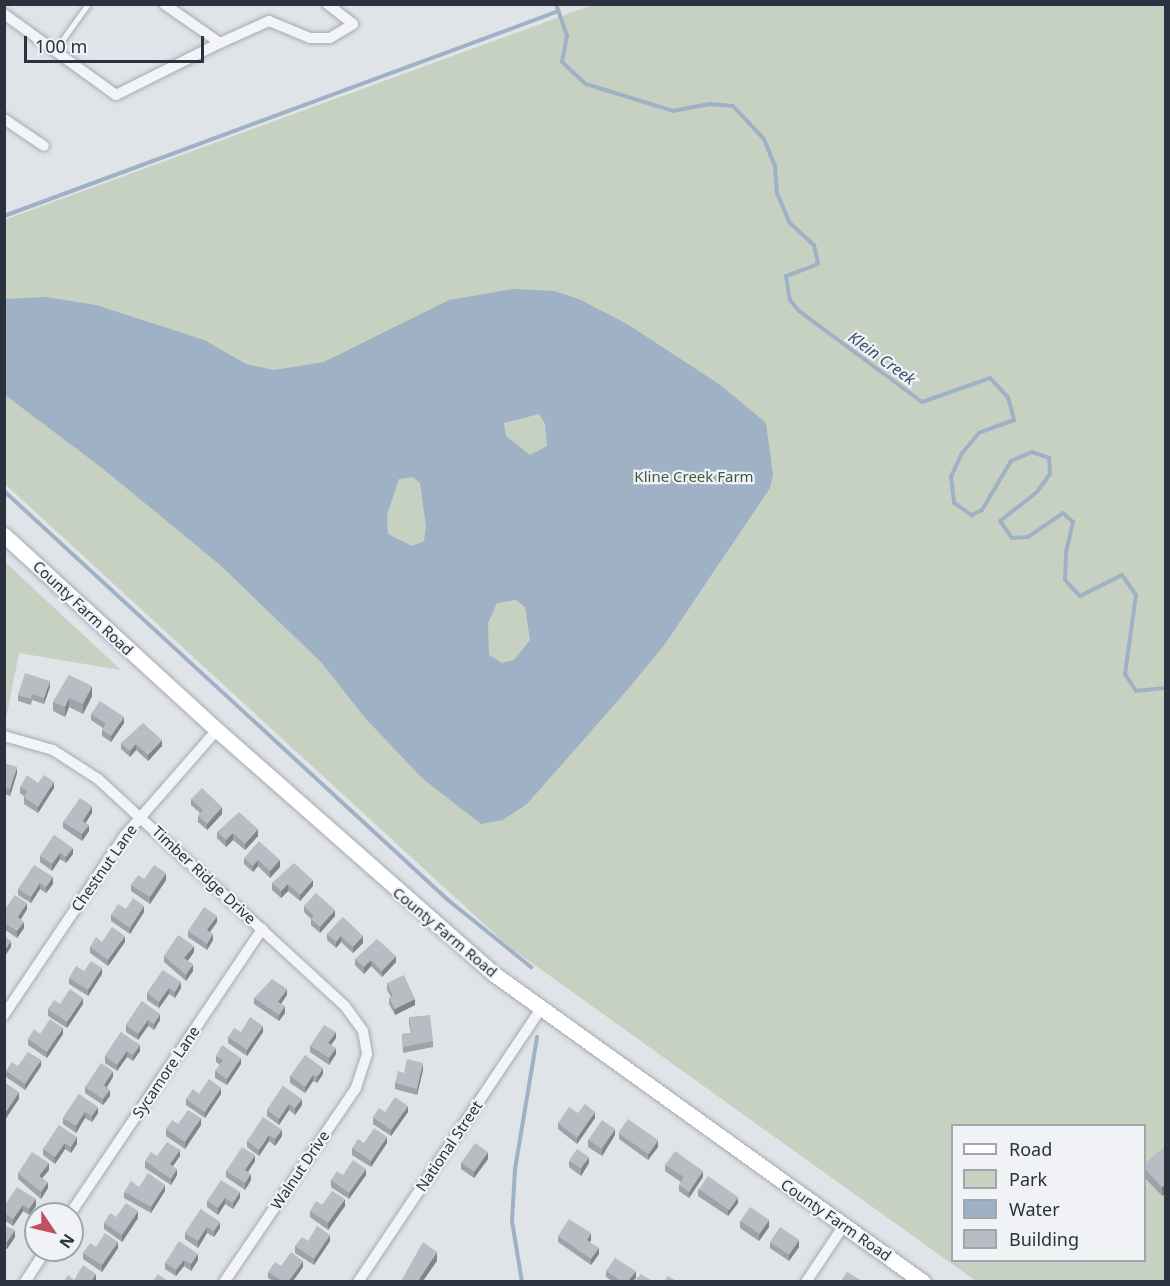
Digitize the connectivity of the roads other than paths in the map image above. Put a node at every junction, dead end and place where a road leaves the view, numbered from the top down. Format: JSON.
{"nodes":[{"id":1,"x":88,"y":4,"type":"edge"},
{"id":2,"x":164,"y":4,"type":"edge"},
{"id":3,"x":327,"y":4,"type":"edge"},
{"id":4,"x":4,"y":14,"type":"edge"},
{"id":5,"x":220,"y":43,"type":"junction"},
{"id":6,"x":55,"y":50,"type":"junction"},
{"id":7,"x":4,"y":119,"type":"edge"},
{"id":8,"x":44,"y":146,"type":"dead end"},
{"id":9,"x":4,"y":536,"type":"edge"},
{"id":10,"x":216,"y":730,"type":"junction"},
{"id":11,"x":4,"y":736,"type":"edge"},
{"id":12,"x":140,"y":817,"type":"junction"},
{"id":13,"x":262,"y":929,"type":"junction"},
{"id":14,"x":540,"y":1010,"type":"junction"},
{"id":15,"x":4,"y":1015,"type":"edge"},
{"id":16,"x":367,"y":1054,"type":"joint"},
{"id":17,"x":78,"y":1202,"type":"edge"},
{"id":18,"x":844,"y":1225,"type":"junction"},
{"id":19,"x":38,"y":1262,"type":"edge"},
{"id":20,"x":25,"y":1281,"type":"edge"},
{"id":21,"x":224,"y":1281,"type":"edge"},
{"id":22,"x":358,"y":1281,"type":"edge"},
{"id":23,"x":806,"y":1281,"type":"edge"},
{"id":24,"x":923,"y":1281,"type":"edge"}],
"edges":[{"from":1,"to":6,"type":"lane"},
{"from":2,"to":5,"type":"street"},
{"from":3,"to":5,"type":"street"},
{"from":4,"to":6,"type":"street"},
{"from":5,"to":6,"type":"street"},
{"from":7,"to":8,"type":"street"},
{"from":9,"to":10,"type":"main road","name":"County Farm Road"},
{"from":10,"to":12,"type":"street","name":"Chestnut Lane"},
{"from":10,"to":14,"type":"main road","name":"County Farm Road"},
{"from":11,"to":12,"type":"street","name":"Timber Ridge Drive"},
{"from":12,"to":13,"type":"street","name":"Timber Ridge Drive"},
{"from":12,"to":15,"type":"street","name":"Chestnut Lane"},
{"from":13,"to":16,"type":"street","name":"Timber Ridge Drive"},
{"from":13,"to":17,"type":"street","name":"Sycamore Lane"},
{"from":14,"to":18,"type":"main road","name":"County Farm Road"},
{"from":14,"to":22,"type":"street","name":"National Street"},
{"from":16,"to":21,"type":"street","name":"Walnut Drive"},
{"from":18,"to":23,"type":"street"},
{"from":18,"to":24,"type":"main road","name":"County Farm Road"},
{"from":19,"to":20,"type":"street"}]}
